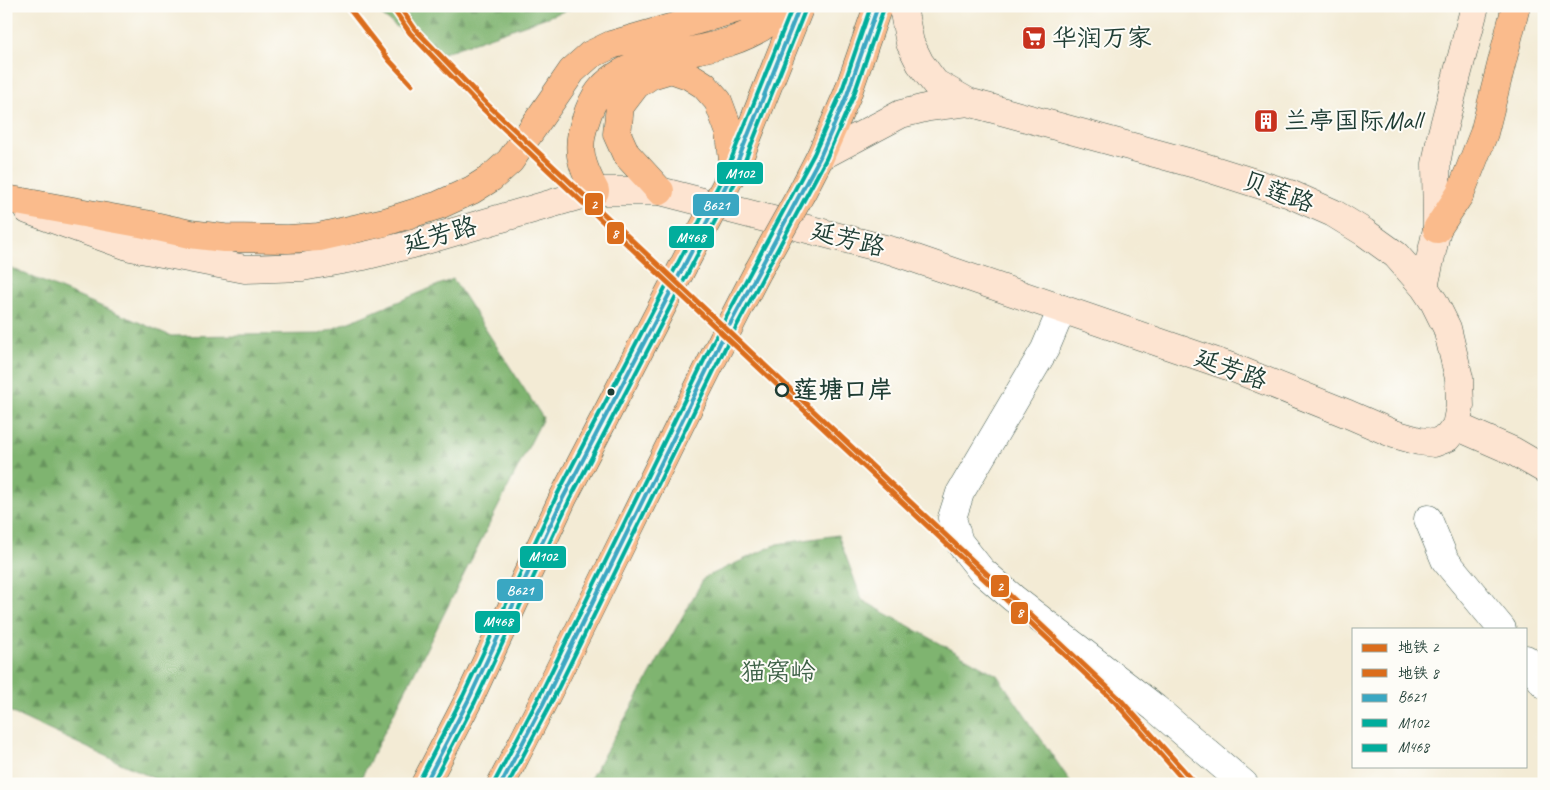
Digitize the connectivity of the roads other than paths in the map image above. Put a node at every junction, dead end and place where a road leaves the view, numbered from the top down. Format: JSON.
{"nodes":[{"id":1,"x":746,"y":6,"type":"edge"},
{"id":2,"x":786,"y":6,"type":"edge"},
{"id":3,"x":800,"y":6,"type":"edge"},
{"id":4,"x":878,"y":6,"type":"edge"},
{"id":5,"x":901,"y":6,"type":"edge"},
{"id":6,"x":1475,"y":6,"type":"edge"},
{"id":7,"x":1516,"y":8,"type":"edge"},
{"id":8,"x":968,"y":102,"type":"junction"},
{"id":9,"x":820,"y":157,"type":"junction"},
{"id":10,"x":734,"y":170,"type":"junction"},
{"id":11,"x":595,"y":191,"type":"junction"},
{"id":12,"x":660,"y":191,"type":"junction"},
{"id":13,"x":6,"y":200,"type":"edge"},
{"id":14,"x":1437,"y":229,"type":"junction"},
{"id":15,"x":1424,"y":287,"type":"junction"},
{"id":16,"x":1062,"y":308,"type":"junction"},
{"id":17,"x":1456,"y":426,"type":"junction"},
{"id":18,"x":1544,"y":469,"type":"edge"},
{"id":19,"x":1428,"y":519,"type":"dead end"},
{"id":20,"x":1501,"y":628,"type":"edge"},
{"id":21,"x":1528,"y":663,"type":"edge"},
{"id":22,"x":1544,"y":684,"type":"edge"},
{"id":23,"x":425,"y":784,"type":"edge"},
{"id":24,"x":501,"y":784,"type":"edge"},
{"id":25,"x":1244,"y":784,"type":"edge"}],
"edges":[{"from":1,"to":13,"type":"highway"},
{"from":2,"to":11,"type":"highway"},
{"from":3,"to":10,"type":"highway"},
{"from":4,"to":9,"type":"highway"},
{"from":5,"to":8,"type":"main road","name":"贝莲路"},
{"from":6,"to":14,"type":"main road"},
{"from":7,"to":14,"type":"highway"},
{"from":8,"to":9,"type":"main road","name":"贝莲路"},
{"from":8,"to":15,"type":"main road","name":"贝莲路"},
{"from":9,"to":24,"type":"highway","bridge":true},
{"from":10,"to":12,"type":"highway"},
{"from":10,"to":23,"type":"highway","bridge":true},
{"from":11,"to":12,"type":"main road","name":"延芳路"},
{"from":11,"to":13,"type":"main road","name":"延芳路"},
{"from":12,"to":16,"type":"main road","name":"延芳路"},
{"from":14,"to":15,"type":"main road"},
{"from":15,"to":17,"type":"main road","name":"贝莲路"},
{"from":16,"to":17,"type":"main road","name":"延芳路"},
{"from":16,"to":25,"type":"street"},
{"from":17,"to":18,"type":"main road"},
{"from":19,"to":20,"type":"street"},
{"from":21,"to":22,"type":"street"}]}
